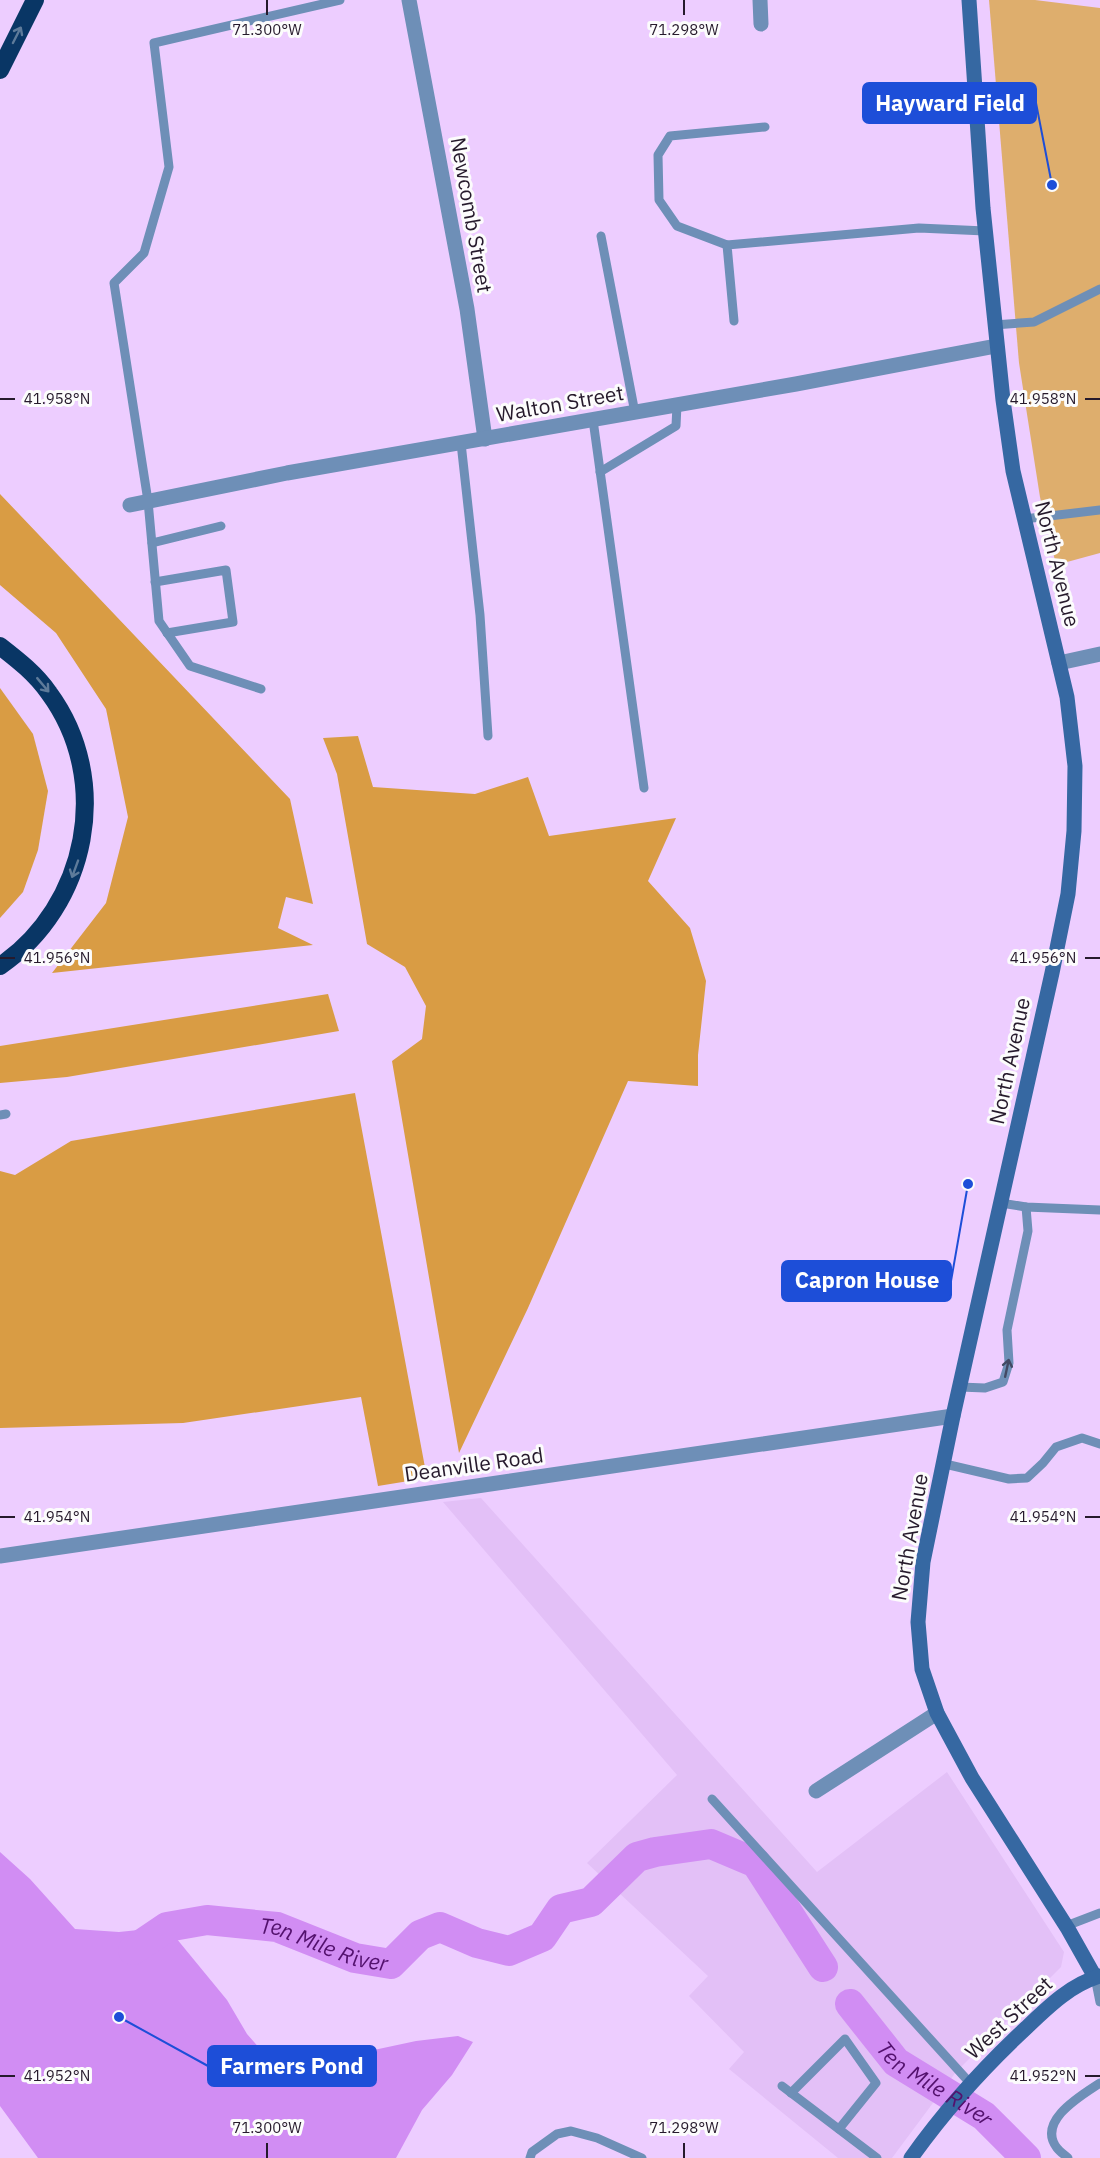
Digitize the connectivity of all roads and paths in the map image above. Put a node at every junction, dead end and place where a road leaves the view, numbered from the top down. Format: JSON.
{"nodes":[{"id":1,"x":35,"y":0,"type":"edge"},
{"id":2,"x":340,"y":0,"type":"edge"},
{"id":3,"x":409,"y":0,"type":"edge"},
{"id":4,"x":760,"y":0,"type":"edge"},
{"id":5,"x":969,"y":0,"type":"edge"},
{"id":6,"x":761,"y":24,"type":"dead end"},
{"id":7,"x":0,"y":70,"type":"edge"},
{"id":8,"x":765,"y":127,"type":"dead end"},
{"id":9,"x":985,"y":231,"type":"junction"},
{"id":10,"x":601,"y":236,"type":"dead end"},
{"id":11,"x":727,"y":245,"type":"junction"},
{"id":12,"x":1100,"y":289,"type":"edge"},
{"id":13,"x":734,"y":321,"type":"dead end"},
{"id":14,"x":994,"y":325,"type":"junction"},
{"id":15,"x":996,"y":346,"type":"junction"},
{"id":16,"x":676,"y":405,"type":"junction"},
{"id":17,"x":635,"y":413,"type":"junction"},
{"id":18,"x":593,"y":420,"type":"junction"},
{"id":19,"x":485,"y":439,"type":"junction"},
{"id":20,"x":461,"y":443,"type":"junction"},
{"id":21,"x":600,"y":472,"type":"junction"},
{"id":22,"x":148,"y":501,"type":"junction"},
{"id":23,"x":130,"y":505,"type":"dead end"},
{"id":24,"x":1100,"y":510,"type":"edge"},
{"id":25,"x":1024,"y":519,"type":"junction"},
{"id":26,"x":221,"y":526,"type":"dead end"},
{"id":27,"x":152,"y":543,"type":"junction"},
{"id":28,"x":155,"y":582,"type":"junction"},
{"id":29,"x":167,"y":633,"type":"junction"},
{"id":30,"x":0,"y":646,"type":"edge"},
{"id":31,"x":1100,"y":654,"type":"edge"},
{"id":32,"x":1059,"y":663,"type":"junction"},
{"id":33,"x":261,"y":689,"type":"dead end"},
{"id":34,"x":488,"y":736,"type":"dead end"},
{"id":35,"x":644,"y":788,"type":"dead end"},
{"id":36,"x":0,"y":966,"type":"edge"},
{"id":37,"x":1001,"y":1203,"type":"junction"},
{"id":38,"x":1026,"y":1207,"type":"junction"},
{"id":39,"x":1100,"y":1210,"type":"edge"},
{"id":40,"x":960,"y":1387,"type":"junction"},
{"id":41,"x":953,"y":1416,"type":"junction"},
{"id":42,"x":1100,"y":1444,"type":"edge"},
{"id":43,"x":945,"y":1464,"type":"junction"},
{"id":44,"x":0,"y":1556,"type":"edge"},
{"id":45,"x":937,"y":1713,"type":"junction"},
{"id":46,"x":816,"y":1791,"type":"dead end"},
{"id":47,"x":712,"y":1799,"type":"dead end"},
{"id":48,"x":1100,"y":1913,"type":"edge"},
{"id":49,"x":1066,"y":1926,"type":"junction"},
{"id":50,"x":1098,"y":1978,"type":"edge"},
{"id":51,"x":1100,"y":2002,"type":"edge"},
{"id":52,"x":970,"y":2083,"type":"junction"},
{"id":53,"x":1100,"y":2083,"type":"edge"},
{"id":54,"x":782,"y":2086,"type":"dead end"},
{"id":55,"x":791,"y":2093,"type":"junction"},
{"id":56,"x":839,"y":2130,"type":"junction"},
{"id":57,"x":530,"y":2158,"type":"edge"},
{"id":58,"x":642,"y":2158,"type":"edge"},
{"id":59,"x":877,"y":2158,"type":"edge"},
{"id":60,"x":911,"y":2158,"type":"edge"},
{"id":61,"x":1068,"y":2158,"type":"edge"}],
"edges":[{"from":7,"to":1,"type":"highway","one_way":true},
{"from":2,"to":22,"type":"lane"},
{"from":3,"to":19,"type":"street","name":"Newcomb Street"},
{"from":4,"to":6,"type":"street"},
{"from":5,"to":9,"type":"main road","name":"North Avenue"},
{"from":8,"to":11,"type":"lane"},
{"from":9,"to":11,"type":"lane"},
{"from":9,"to":14,"type":"main road","name":"North Avenue"},
{"from":10,"to":17,"type":"lane"},
{"from":11,"to":13,"type":"lane"},
{"from":12,"to":14,"type":"lane"},
{"from":14,"to":15,"type":"main road","name":"North Avenue"},
{"from":15,"to":16,"type":"street","name":"Walton Street"},
{"from":15,"to":25,"type":"main road","name":"North Avenue"},
{"from":16,"to":17,"type":"street","name":"Walton Street"},
{"from":16,"to":21,"type":"lane"},
{"from":17,"to":18,"type":"street","name":"Walton Street"},
{"from":18,"to":19,"type":"street","name":"Walton Street"},
{"from":18,"to":21,"type":"lane"},
{"from":19,"to":20,"type":"street","name":"Walton Street"},
{"from":20,"to":22,"type":"street","name":"Walton Street"},
{"from":20,"to":34,"type":"lane"},
{"from":21,"to":35,"type":"lane"},
{"from":22,"to":23,"type":"street","name":"Walton Street"},
{"from":22,"to":27,"type":"lane"},
{"from":24,"to":25,"type":"lane"},
{"from":25,"to":32,"type":"main road","name":"North Avenue"},
{"from":26,"to":27,"type":"lane"},
{"from":27,"to":28,"type":"lane"},
{"from":28,"to":29,"type":"lane"},
{"from":28,"to":29,"type":"lane"},
{"from":29,"to":33,"type":"lane"},
{"from":30,"to":36,"type":"highway","one_way":true},
{"from":31,"to":32,"type":"street"},
{"from":32,"to":37,"type":"main road","name":"North Avenue"},
{"from":37,"to":38,"type":"lane"},
{"from":37,"to":40,"type":"main road","name":"North Avenue"},
{"from":38,"to":39,"type":"lane"},
{"from":40,"to":38,"type":"lane","one_way":true},
{"from":40,"to":41,"type":"main road","name":"North Avenue"},
{"from":41,"to":43,"type":"main road","name":"North Avenue"},
{"from":41,"to":44,"type":"street","name":"Deanville Road"},
{"from":42,"to":43,"type":"lane"},
{"from":43,"to":45,"type":"main road","name":"North Avenue"},
{"from":45,"to":46,"type":"street"},
{"from":45,"to":49,"type":"main road","name":"North Avenue"},
{"from":47,"to":52,"type":"lane"},
{"from":48,"to":49,"type":"lane"},
{"from":49,"to":50,"type":"main road","name":"North Avenue"},
{"from":50,"to":51,"type":"lane"},
{"from":50,"to":52,"type":"main road","name":"West Street"},
{"from":52,"to":60,"type":"main road","name":"West Street"},
{"from":53,"to":61,"type":"lane"},
{"from":54,"to":55,"type":"lane"},
{"from":55,"to":56,"type":"lane"},
{"from":55,"to":56,"type":"lane"},
{"from":56,"to":59,"type":"lane"},
{"from":57,"to":58,"type":"lane"}]}
